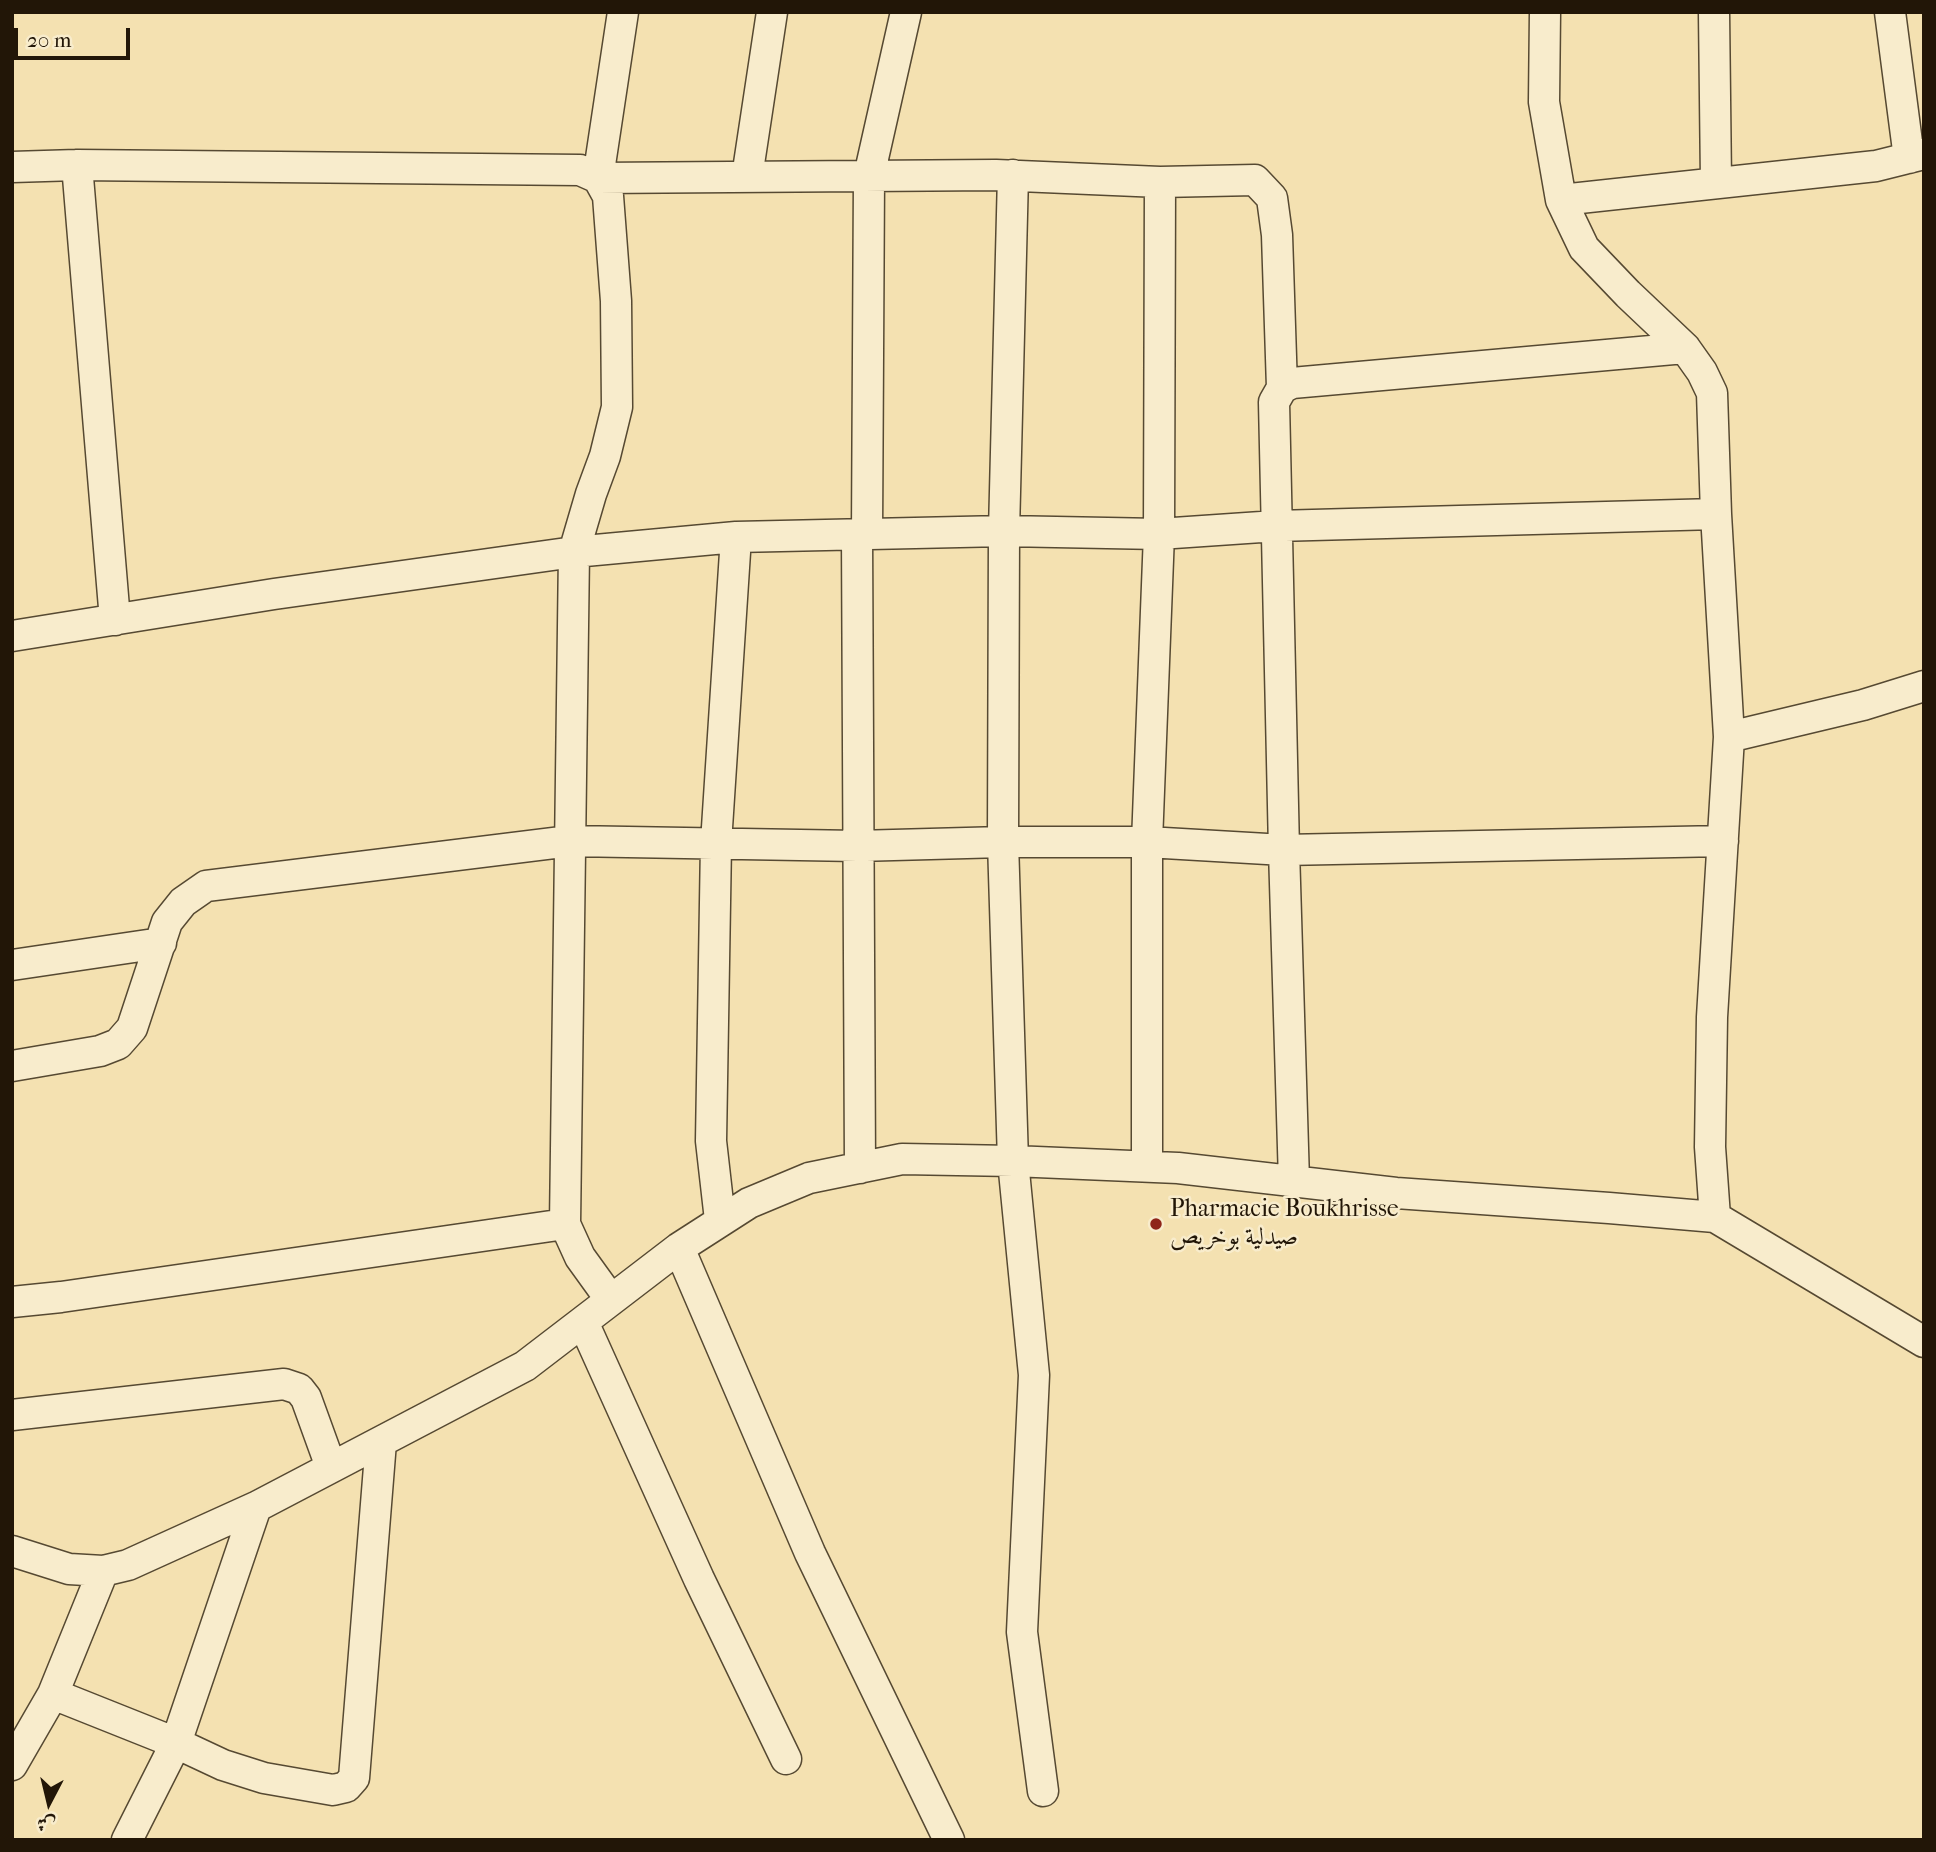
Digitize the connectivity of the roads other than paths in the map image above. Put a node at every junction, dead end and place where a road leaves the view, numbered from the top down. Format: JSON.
{"nodes":[{"id":1,"x":623,"y":12,"type":"edge"},
{"id":2,"x":772,"y":12,"type":"edge"},
{"id":3,"x":906,"y":12,"type":"edge"},
{"id":4,"x":1545,"y":12,"type":"edge"},
{"id":5,"x":1714,"y":12,"type":"edge"},
{"id":6,"x":1890,"y":12,"type":"edge"},
{"id":7,"x":1916,"y":156,"type":"edge"},
{"id":8,"x":78,"y":164,"type":"junction"},
{"id":9,"x":12,"y":167,"type":"edge"},
{"id":10,"x":1013,"y":175,"type":"junction"},
{"id":11,"x":869,"y":176,"type":"junction"},
{"id":12,"x":747,"y":177,"type":"junction"},
{"id":13,"x":598,"y":178,"type":"junction"},
{"id":14,"x":1160,"y":182,"type":"junction"},
{"id":15,"x":1716,"y":183,"type":"junction"},
{"id":16,"x":1561,"y":200,"type":"junction"},
{"id":17,"x":1685,"y":348,"type":"junction"},
{"id":18,"x":1282,"y":388,"type":"junction"},
{"id":19,"x":1716,"y":514,"type":"junction"},
{"id":20,"x":1276,"y":526,"type":"junction"},
{"id":21,"x":1004,"y":531,"type":"junction"},
{"id":22,"x":862,"y":534,"type":"junction"},
{"id":23,"x":1159,"y":534,"type":"junction"},
{"id":24,"x":736,"y":537,"type":"junction"},
{"id":25,"x":575,"y":552,"type":"junction"},
{"id":26,"x":115,"y":620,"type":"junction"},
{"id":27,"x":12,"y":636,"type":"edge"},
{"id":28,"x":1924,"y":686,"type":"edge"},
{"id":29,"x":1729,"y":737,"type":"junction"},
{"id":30,"x":570,"y":841,"type":"junction"},
{"id":31,"x":1723,"y":841,"type":"junction"},
{"id":32,"x":1003,"y":842,"type":"junction"},
{"id":33,"x":1147,"y":842,"type":"junction"},
{"id":34,"x":716,"y":844,"type":"junction"},
{"id":35,"x":857,"y":846,"type":"junction"},
{"id":36,"x":1284,"y":850,"type":"junction"},
{"id":37,"x":161,"y":943,"type":"junction"},
{"id":38,"x":12,"y":965,"type":"edge"},
{"id":39,"x":12,"y":1066,"type":"edge"},
{"id":40,"x":1013,"y":1161,"type":"junction"},
{"id":41,"x":1147,"y":1166,"type":"junction"},
{"id":42,"x":860,"y":1168,"type":"junction"},
{"id":43,"x":1294,"y":1181,"type":"junction"},
{"id":44,"x":1716,"y":1217,"type":"junction"},
{"id":45,"x":720,"y":1220,"type":"junction"},
{"id":46,"x":565,"y":1224,"type":"junction"},
{"id":47,"x":679,"y":1248,"type":"junction"},
{"id":48,"x":611,"y":1300,"type":"junction"},
{"id":49,"x":12,"y":1302,"type":"edge"},
{"id":50,"x":583,"y":1322,"type":"junction"},
{"id":51,"x":1924,"y":1342,"type":"edge"},
{"id":52,"x":12,"y":1415,"type":"edge"},
{"id":53,"x":381,"y":1441,"type":"junction"},
{"id":54,"x":331,"y":1467,"type":"junction"},
{"id":55,"x":256,"y":1507,"type":"junction"},
{"id":56,"x":12,"y":1551,"type":"edge"},
{"id":57,"x":103,"y":1571,"type":"junction"},
{"id":58,"x":53,"y":1694,"type":"junction"},
{"id":59,"x":176,"y":1743,"type":"junction"},
{"id":60,"x":786,"y":1759,"type":"dead end"},
{"id":61,"x":12,"y":1765,"type":"edge"},
{"id":62,"x":1043,"y":1791,"type":"dead end"},
{"id":63,"x":127,"y":1840,"type":"edge"},
{"id":64,"x":949,"y":1840,"type":"edge"}],
"edges":[{"from":1,"to":13,"type":"street"},
{"from":2,"to":12,"type":"street"},
{"from":3,"to":11,"type":"street"},
{"from":4,"to":16,"type":"street"},
{"from":5,"to":15,"type":"street"},
{"from":6,"to":7,"type":"street"},
{"from":7,"to":15,"type":"street"},
{"from":8,"to":9,"type":"street"},
{"from":8,"to":13,"type":"street"},
{"from":8,"to":26,"type":"street"},
{"from":10,"to":11,"type":"street"},
{"from":10,"to":14,"type":"street"},
{"from":10,"to":21,"type":"street"},
{"from":11,"to":12,"type":"street"},
{"from":11,"to":22,"type":"street"},
{"from":12,"to":13,"type":"street"},
{"from":13,"to":25,"type":"street"},
{"from":14,"to":18,"type":"street"},
{"from":14,"to":23,"type":"street"},
{"from":15,"to":16,"type":"street"},
{"from":16,"to":17,"type":"street"},
{"from":17,"to":18,"type":"street"},
{"from":17,"to":19,"type":"street"},
{"from":18,"to":20,"type":"street"},
{"from":19,"to":20,"type":"street"},
{"from":19,"to":29,"type":"street"},
{"from":20,"to":23,"type":"street"},
{"from":20,"to":36,"type":"street"},
{"from":21,"to":22,"type":"street"},
{"from":21,"to":23,"type":"street"},
{"from":21,"to":32,"type":"street"},
{"from":22,"to":24,"type":"street"},
{"from":22,"to":35,"type":"street"},
{"from":23,"to":33,"type":"street"},
{"from":24,"to":25,"type":"street"},
{"from":24,"to":34,"type":"street"},
{"from":25,"to":26,"type":"street"},
{"from":25,"to":30,"type":"street"},
{"from":26,"to":27,"type":"street"},
{"from":28,"to":29,"type":"street"},
{"from":29,"to":31,"type":"street"},
{"from":30,"to":34,"type":"street"},
{"from":30,"to":37,"type":"street"},
{"from":30,"to":46,"type":"street"},
{"from":31,"to":36,"type":"street"},
{"from":31,"to":44,"type":"street"},
{"from":32,"to":33,"type":"street"},
{"from":32,"to":35,"type":"street"},
{"from":32,"to":40,"type":"street"},
{"from":33,"to":36,"type":"street"},
{"from":33,"to":41,"type":"street"},
{"from":34,"to":35,"type":"street"},
{"from":34,"to":45,"type":"street"},
{"from":35,"to":42,"type":"street"},
{"from":36,"to":43,"type":"street"},
{"from":37,"to":38,"type":"street"},
{"from":37,"to":39,"type":"street"},
{"from":40,"to":41,"type":"street"},
{"from":40,"to":42,"type":"street"},
{"from":40,"to":62,"type":"street"},
{"from":41,"to":43,"type":"street"},
{"from":42,"to":45,"type":"street"},
{"from":43,"to":44,"type":"street"},
{"from":44,"to":51,"type":"street"},
{"from":45,"to":47,"type":"street"},
{"from":46,"to":48,"type":"street"},
{"from":46,"to":49,"type":"street"},
{"from":47,"to":48,"type":"street"},
{"from":47,"to":64,"type":"street"},
{"from":48,"to":50,"type":"street"},
{"from":50,"to":53,"type":"street"},
{"from":50,"to":60,"type":"street"},
{"from":52,"to":54,"type":"street"},
{"from":53,"to":54,"type":"street"},
{"from":53,"to":59,"type":"street"},
{"from":54,"to":55,"type":"street"},
{"from":55,"to":57,"type":"street"},
{"from":55,"to":59,"type":"street"},
{"from":56,"to":57,"type":"street"},
{"from":57,"to":58,"type":"street"},
{"from":58,"to":59,"type":"street"},
{"from":58,"to":61,"type":"street"},
{"from":59,"to":63,"type":"street"}]}
